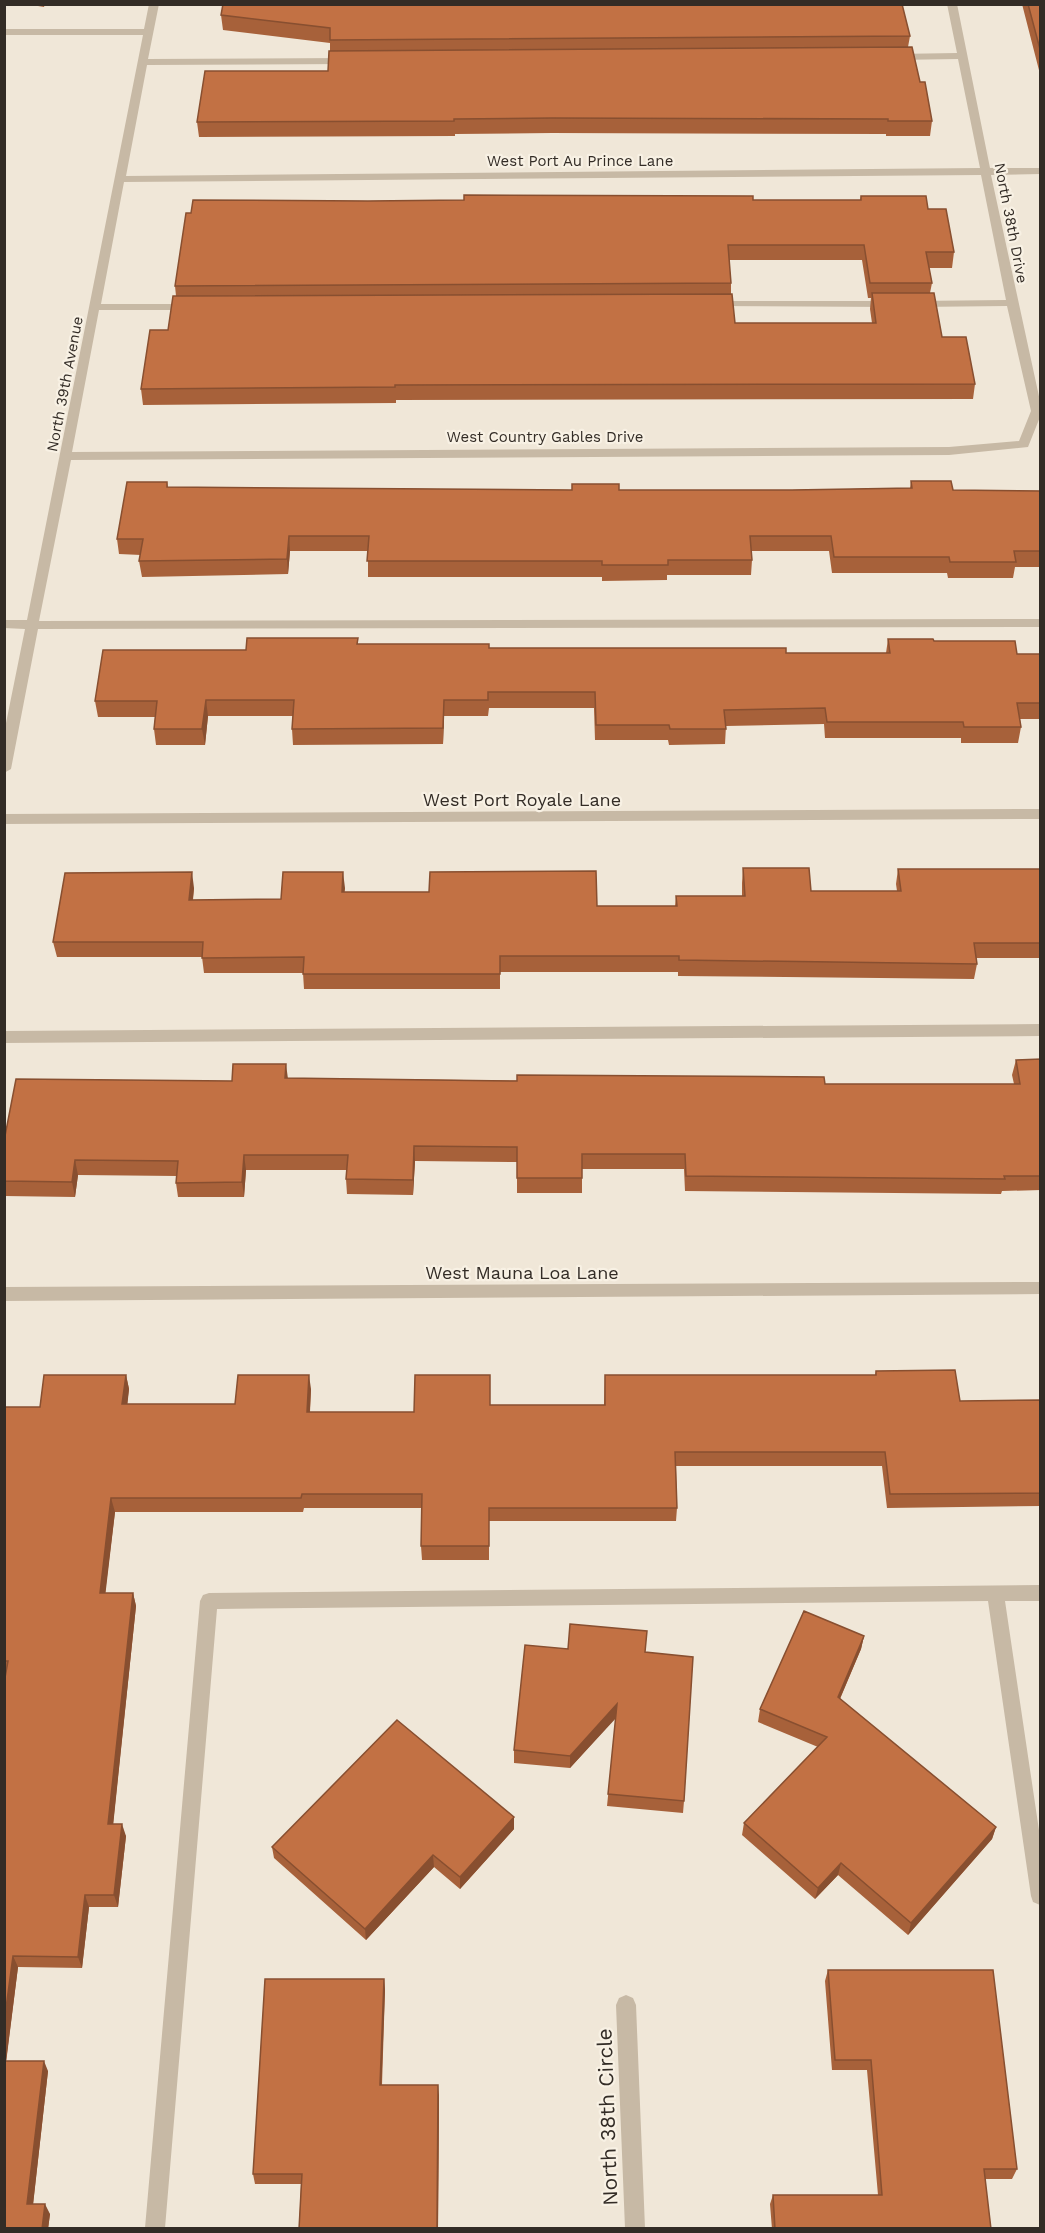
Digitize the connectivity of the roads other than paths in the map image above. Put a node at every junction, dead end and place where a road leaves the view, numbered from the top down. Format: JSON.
{"nodes":[{"id":1,"x":154,"y":4,"type":"edge"},
{"id":2,"x":952,"y":4,"type":"edge"},
{"id":3,"x":4,"y":32,"type":"edge"},
{"id":4,"x":149,"y":32,"type":"junction"},
{"id":5,"x":962,"y":56,"type":"junction"},
{"id":6,"x":891,"y":57,"type":"edge"},
{"id":7,"x":356,"y":61,"type":"edge"},
{"id":8,"x":143,"y":62,"type":"junction"},
{"id":9,"x":1041,"y":171,"type":"edge"},
{"id":10,"x":986,"y":173,"type":"junction"},
{"id":11,"x":120,"y":179,"type":"junction"},
{"id":12,"x":1012,"y":303,"type":"junction"},
{"id":13,"x":703,"y":304,"type":"edge"},
{"id":14,"x":95,"y":307,"type":"junction"},
{"id":15,"x":202,"y":307,"type":"edge"},
{"id":16,"x":1024,"y":444,"type":"joint"},
{"id":17,"x":67,"y":456,"type":"junction"},
{"id":18,"x":1041,"y":623,"type":"edge"},
{"id":19,"x":4,"y":624,"type":"edge"},
{"id":20,"x":34,"y":625,"type":"junction"},
{"id":21,"x":4,"y":769,"type":"edge"},
{"id":22,"x":1041,"y":814,"type":"edge"},
{"id":23,"x":4,"y":819,"type":"edge"},
{"id":24,"x":1041,"y":1030,"type":"edge"},
{"id":25,"x":4,"y":1036,"type":"edge"},
{"id":26,"x":1041,"y":1288,"type":"edge"},
{"id":27,"x":4,"y":1294,"type":"edge"},
{"id":28,"x":995,"y":1593,"type":"junction"},
{"id":29,"x":1041,"y":1593,"type":"edge"},
{"id":30,"x":1041,"y":1896,"type":"edge"},
{"id":31,"x":626,"y":2005,"type":"dead end"},
{"id":32,"x":155,"y":2229,"type":"edge"},
{"id":33,"x":635,"y":2229,"type":"edge"}],
"edges":[{"from":1,"to":4,"type":"street","name":"North 39th Avenue"},
{"from":2,"to":5,"type":"street","name":"North 38th Drive"},
{"from":3,"to":4,"type":"street"},
{"from":4,"to":8,"type":"street","name":"North 39th Avenue"},
{"from":5,"to":6,"type":"street"},
{"from":5,"to":10,"type":"street","name":"North 38th Drive"},
{"from":7,"to":8,"type":"street"},
{"from":8,"to":11,"type":"street","name":"North 39th Avenue"},
{"from":9,"to":10,"type":"street","name":"West Port Au Prince Lane"},
{"from":10,"to":11,"type":"street","name":"West Port Au Prince Lane"},
{"from":10,"to":12,"type":"street","name":"North 38th Drive"},
{"from":11,"to":14,"type":"street","name":"North 39th Avenue"},
{"from":12,"to":13,"type":"street"},
{"from":12,"to":16,"type":"street","name":"North 38th Drive"},
{"from":14,"to":15,"type":"street"},
{"from":14,"to":17,"type":"street","name":"North 39th Avenue"},
{"from":16,"to":17,"type":"street","name":"West Country Gables Drive"},
{"from":17,"to":20,"type":"street","name":"North 39th Avenue"},
{"from":18,"to":20,"type":"street"},
{"from":19,"to":20,"type":"street"},
{"from":20,"to":21,"type":"street","name":"North 39th Avenue"},
{"from":22,"to":23,"type":"street","name":"West Port Royale Lane"},
{"from":24,"to":25,"type":"street"},
{"from":26,"to":27,"type":"street","name":"West Mauna Loa Lane"},
{"from":28,"to":29,"type":"street"},
{"from":28,"to":30,"type":"street"},
{"from":28,"to":32,"type":"street"},
{"from":31,"to":33,"type":"street","name":"North 38th Circle"}]}
